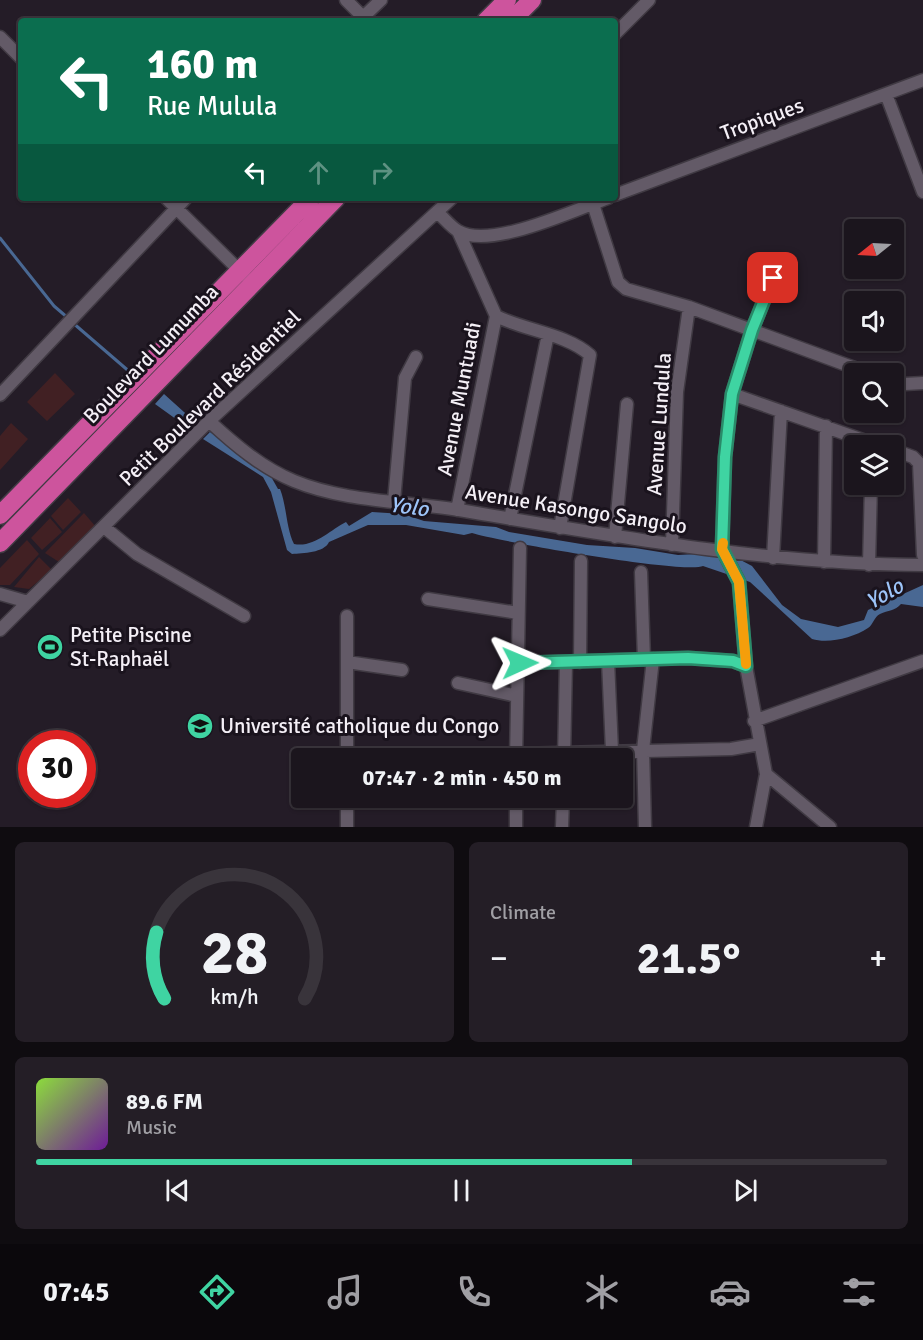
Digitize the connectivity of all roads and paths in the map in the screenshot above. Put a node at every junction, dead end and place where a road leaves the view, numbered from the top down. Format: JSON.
{"nodes":[{"id":1,"x":346,"y":0,"type":"edge"},
{"id":2,"x":381,"y":0,"type":"edge"},
{"id":3,"x":507,"y":0,"type":"edge"},
{"id":4,"x":532,"y":0,"type":"edge"},
{"id":5,"x":649,"y":0,"type":"edge"},
{"id":6,"x":360,"y":18,"type":"edge"},
{"id":7,"x":362,"y":18,"type":"edge"},
{"id":8,"x":489,"y":18,"type":"edge"},
{"id":9,"x":514,"y":18,"type":"edge"},
{"id":10,"x":618,"y":31,"type":"edge"},
{"id":11,"x":0,"y":37,"type":"edge"},
{"id":12,"x":18,"y":55,"type":"edge"},
{"id":13,"x":923,"y":80,"type":"edge"},
{"id":14,"x":886,"y":94,"type":"junction"},
{"id":15,"x":923,"y":192,"type":"edge"},
{"id":16,"x":618,"y":194,"type":"edge"},
{"id":17,"x":169,"y":201,"type":"edge"},
{"id":18,"x":183,"y":201,"type":"edge"},
{"id":19,"x":308,"y":201,"type":"edge"},
{"id":20,"x":333,"y":201,"type":"edge"},
{"id":21,"x":449,"y":201,"type":"edge"},
{"id":22,"x":600,"y":201,"type":"edge"},
{"id":23,"x":593,"y":204,"type":"junction"},
{"id":24,"x":177,"y":208,"type":"junction"},
{"id":25,"x":437,"y":212,"type":"junction"},
{"id":26,"x":458,"y":231,"type":"junction"},
{"id":27,"x":246,"y":276,"type":"junction"},
{"id":28,"x":773,"y":278,"type":"dead end"},
{"id":29,"x":689,"y":307,"type":"junction"},
{"id":30,"x":496,"y":316,"type":"junction"},
{"id":31,"x":752,"y":330,"type":"junction"},
{"id":32,"x":548,"y":334,"type":"junction"},
{"id":33,"x":416,"y":357,"type":"dead end"},
{"id":34,"x":844,"y":364,"type":"edge"},
{"id":35,"x":923,"y":383,"type":"edge"},
{"id":36,"x":904,"y":384,"type":"edge"},
{"id":37,"x":732,"y":394,"type":"junction"},
{"id":38,"x":0,"y":395,"type":"edge"},
{"id":39,"x":126,"y":399,"type":"junction"},
{"id":40,"x":627,"y":404,"type":"dead end"},
{"id":41,"x":781,"y":411,"type":"junction"},
{"id":42,"x":207,"y":423,"type":"junction"},
{"id":43,"x":826,"y":426,"type":"junction"},
{"id":44,"x":850,"y":435,"type":"edge"},
{"id":45,"x":904,"y":454,"type":"edge"},
{"id":46,"x":871,"y":495,"type":"edge"},
{"id":47,"x":394,"y":501,"type":"junction"},
{"id":48,"x":457,"y":510,"type":"junction"},
{"id":49,"x":0,"y":514,"type":"edge"},
{"id":50,"x":510,"y":519,"type":"junction"},
{"id":51,"x":104,"y":527,"type":"junction"},
{"id":52,"x":560,"y":528,"type":"junction"},
{"id":53,"x":615,"y":537,"type":"junction"},
{"id":54,"x":0,"y":543,"type":"edge"},
{"id":55,"x":672,"y":545,"type":"junction"},
{"id":56,"x":520,"y":548,"type":"dead end"},
{"id":57,"x":722,"y":549,"type":"junction"},
{"id":58,"x":923,"y":555,"type":"edge"},
{"id":59,"x":773,"y":558,"type":"junction"},
{"id":60,"x":581,"y":561,"type":"dead end"},
{"id":61,"x":824,"y":562,"type":"junction"},
{"id":62,"x":869,"y":565,"type":"junction"},
{"id":63,"x":923,"y":565,"type":"edge"},
{"id":64,"x":641,"y":572,"type":"dead end"},
{"id":65,"x":0,"y":594,"type":"edge"},
{"id":66,"x":428,"y":599,"type":"dead end"},
{"id":67,"x":28,"y":602,"type":"junction"},
{"id":68,"x":518,"y":613,"type":"junction"},
{"id":69,"x":244,"y":616,"type":"dead end"},
{"id":70,"x":346,"y":616,"type":"dead end"},
{"id":71,"x":0,"y":630,"type":"edge"},
{"id":72,"x":648,"y":659,"type":"junction"},
{"id":73,"x":608,"y":661,"type":"junction"},
{"id":74,"x":923,"y":661,"type":"edge"},
{"id":75,"x":347,"y":662,"type":"junction"},
{"id":76,"x":566,"y":662,"type":"junction"},
{"id":77,"x":580,"y":662,"type":"junction"},
{"id":78,"x":520,"y":663,"type":"junction"},
{"id":79,"x":746,"y":666,"type":"junction"},
{"id":80,"x":402,"y":670,"type":"dead end"},
{"id":81,"x":458,"y":683,"type":"dead end"},
{"id":82,"x":517,"y":696,"type":"junction"},
{"id":83,"x":754,"y":721,"type":"junction"},
{"id":84,"x":760,"y":744,"type":"junction"},
{"id":85,"x":347,"y":748,"type":"edge"},
{"id":86,"x":516,"y":748,"type":"edge"},
{"id":87,"x":564,"y":748,"type":"edge"},
{"id":88,"x":612,"y":748,"type":"edge"},
{"id":89,"x":633,"y":750,"type":"edge"},
{"id":90,"x":642,"y":750,"type":"junction"},
{"id":91,"x":766,"y":774,"type":"junction"},
{"id":92,"x":347,"y":808,"type":"edge"},
{"id":93,"x":516,"y":808,"type":"edge"},
{"id":94,"x":563,"y":808,"type":"edge"},
{"id":95,"x":347,"y":827,"type":"edge"},
{"id":96,"x":516,"y":827,"type":"edge"},
{"id":97,"x":562,"y":827,"type":"edge"},
{"id":98,"x":645,"y":827,"type":"edge"},
{"id":99,"x":756,"y":827,"type":"edge"},
{"id":100,"x":830,"y":827,"type":"edge"}],
"edges":[{"from":1,"to":6,"type":"street"},
{"from":2,"to":7,"type":"street"},
{"from":3,"to":8,"type":"highway"},
{"from":4,"to":9,"type":"highway"},
{"from":5,"to":10,"type":"street"},
{"from":11,"to":12,"type":"street"},
{"from":13,"to":14,"type":"street","name":"Tropiques"},
{"from":14,"to":15,"type":"street"},
{"from":14,"to":16,"type":"street","name":"Tropiques"},
{"from":17,"to":24,"type":"street"},
{"from":18,"to":24,"type":"street"},
{"from":19,"to":27,"type":"highway","name":"Boulevard Lumumba"},
{"from":20,"to":27,"type":"highway","name":"Boulevard Lumumba"},
{"from":21,"to":25,"type":"street","name":"Petit Boulevard Résidentiel"},
{"from":22,"to":23,"type":"street"},
{"from":23,"to":26,"type":"street"},
{"from":23,"to":29,"type":"street"},
{"from":24,"to":27,"type":"street"},
{"from":24,"to":38,"type":"street"},
{"from":25,"to":26,"type":"street"},
{"from":25,"to":42,"type":"street","name":"Petit Boulevard Résidentiel"},
{"from":26,"to":30,"type":"street","name":"Avenue Muntuadi"},
{"from":27,"to":39,"type":"highway","name":"Boulevard Lumumba"},
{"from":28,"to":31,"type":"street"},
{"from":29,"to":31,"type":"street"},
{"from":29,"to":55,"type":"street","name":"Avenue Lundula"},
{"from":30,"to":32,"type":"street"},
{"from":30,"to":48,"type":"street","name":"Avenue Muntuadi"},
{"from":31,"to":34,"type":"street"},
{"from":31,"to":37,"type":"street"},
{"from":32,"to":50,"type":"street"},
{"from":32,"to":52,"type":"street"},
{"from":33,"to":47,"type":"street"},
{"from":35,"to":36,"type":"street"},
{"from":37,"to":41,"type":"street"},
{"from":37,"to":57,"type":"street"},
{"from":39,"to":49,"type":"highway","name":"Boulevard Lumumba"},
{"from":39,"to":54,"type":"highway","name":"Boulevard Lumumba"},
{"from":40,"to":53,"type":"street"},
{"from":41,"to":43,"type":"street"},
{"from":41,"to":59,"type":"street"},
{"from":42,"to":47,"type":"street","name":"Avenue Kasongo Sangolo"},
{"from":42,"to":51,"type":"street","name":"Petit Boulevard Résidentiel"},
{"from":43,"to":44,"type":"street"},
{"from":43,"to":61,"type":"street"},
{"from":45,"to":58,"type":"street"},
{"from":46,"to":62,"type":"street"},
{"from":47,"to":48,"type":"street","name":"Avenue Kasongo Sangolo"},
{"from":48,"to":50,"type":"street","name":"Avenue Kasongo Sangolo"},
{"from":50,"to":52,"type":"street","name":"Avenue Kasongo Sangolo"},
{"from":51,"to":67,"type":"street","name":"Petit Boulevard Résidentiel"},
{"from":51,"to":69,"type":"street"},
{"from":52,"to":53,"type":"street","name":"Avenue Kasongo Sangolo"},
{"from":53,"to":55,"type":"street","name":"Avenue Kasongo Sangolo"},
{"from":55,"to":57,"type":"street","name":"Avenue Kasongo Sangolo"},
{"from":56,"to":68,"type":"street"},
{"from":57,"to":59,"type":"street","name":"Avenue Kasongo Sangolo"},
{"from":57,"to":79,"type":"street"},
{"from":59,"to":61,"type":"street","name":"Avenue Kasongo Sangolo"},
{"from":60,"to":77,"type":"street"},
{"from":61,"to":62,"type":"street","name":"Avenue Kasongo Sangolo"},
{"from":62,"to":63,"type":"street","name":"Avenue Kasongo Sangolo"},
{"from":64,"to":72,"type":"street"},
{"from":65,"to":67,"type":"street"},
{"from":66,"to":68,"type":"street"},
{"from":67,"to":71,"type":"street","name":"Petit Boulevard Résidentiel"},
{"from":68,"to":78,"type":"street"},
{"from":70,"to":75,"type":"street"},
{"from":72,"to":73,"type":"street"},
{"from":72,"to":79,"type":"street"},
{"from":72,"to":90,"type":"street"},
{"from":73,"to":77,"type":"street"},
{"from":73,"to":88,"type":"street"},
{"from":74,"to":83,"type":"street"},
{"from":75,"to":80,"type":"street"},
{"from":75,"to":85,"type":"street"},
{"from":76,"to":77,"type":"street"},
{"from":76,"to":78,"type":"street"},
{"from":76,"to":87,"type":"street"},
{"from":78,"to":82,"type":"street"},
{"from":79,"to":83,"type":"street"},
{"from":81,"to":82,"type":"street"},
{"from":82,"to":86,"type":"street"},
{"from":83,"to":84,"type":"street"},
{"from":84,"to":90,"type":"street"},
{"from":84,"to":91,"type":"street"},
{"from":89,"to":90,"type":"street"},
{"from":90,"to":98,"type":"street"},
{"from":91,"to":99,"type":"street"},
{"from":91,"to":100,"type":"street"},
{"from":92,"to":95,"type":"street"},
{"from":93,"to":96,"type":"street"},
{"from":94,"to":97,"type":"street"}]}
